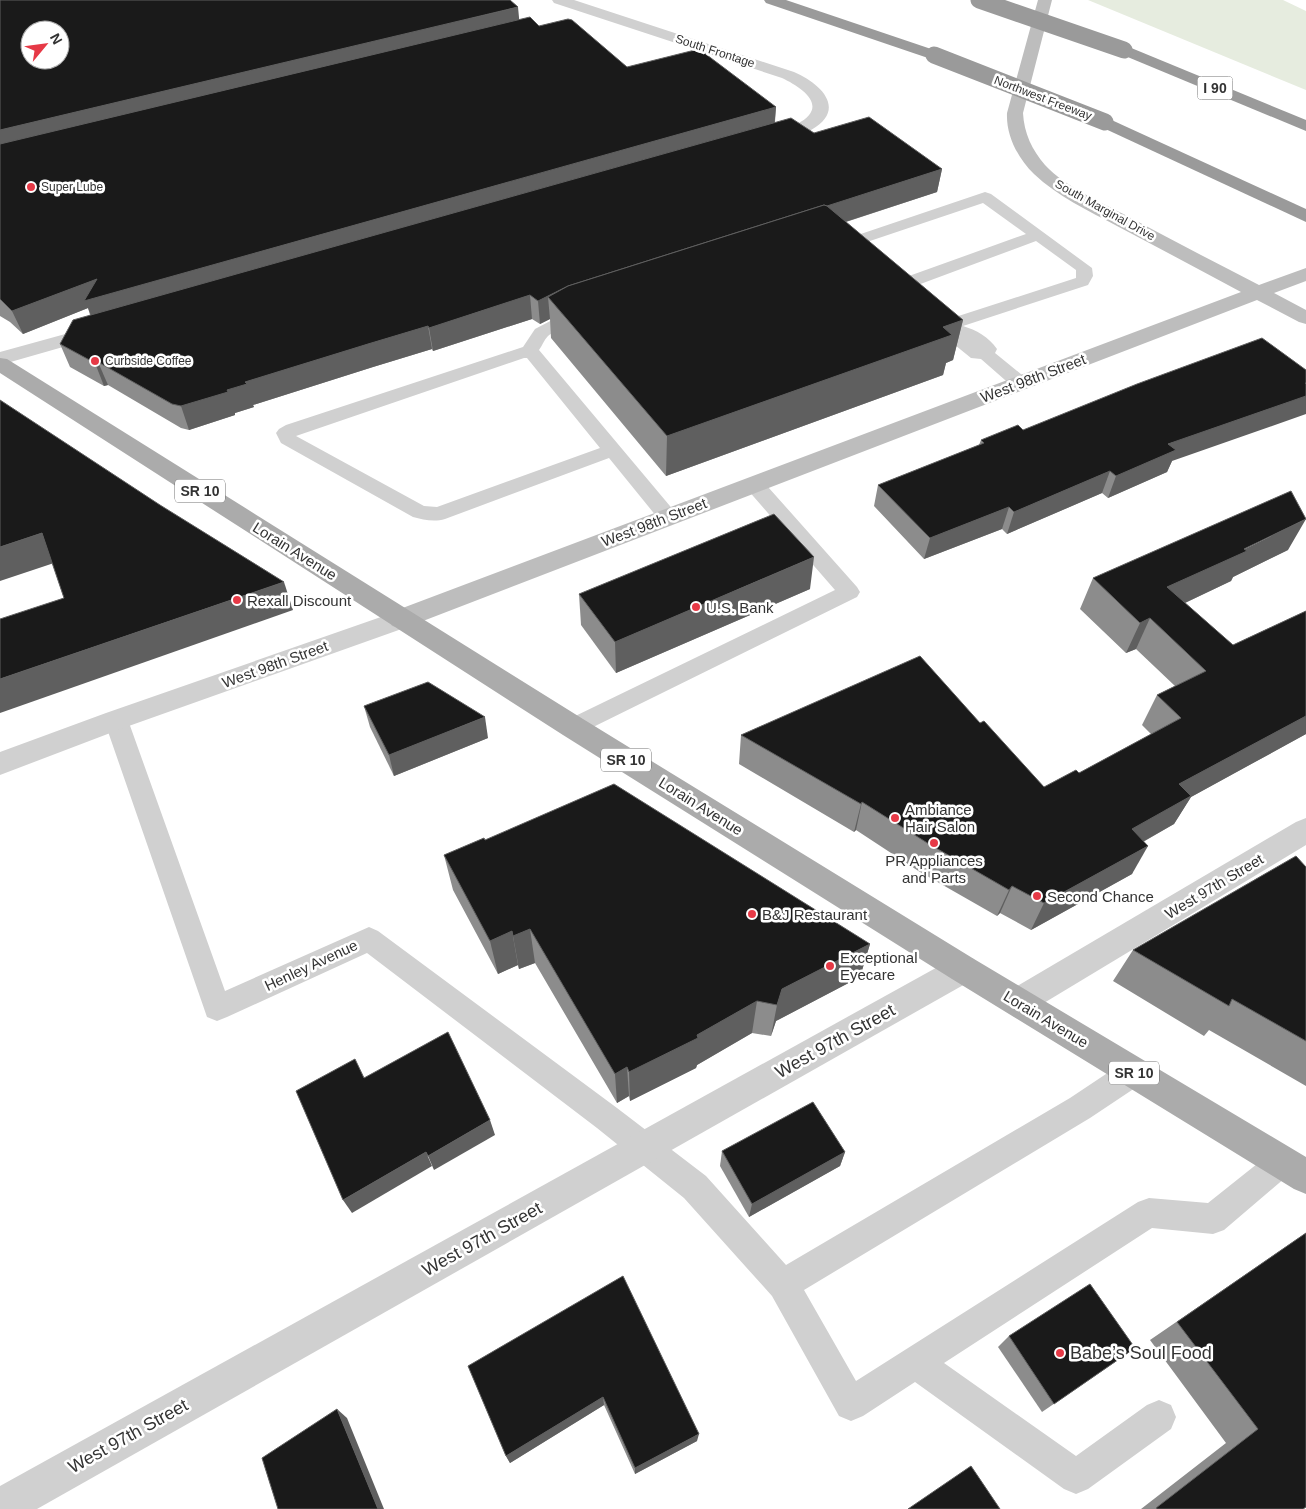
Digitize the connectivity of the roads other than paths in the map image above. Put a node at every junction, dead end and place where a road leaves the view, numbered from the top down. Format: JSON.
{"nodes":[{"id":1,"x":559,"y":0,"type":"edge"},
{"id":2,"x":771,"y":0,"type":"edge"},
{"id":3,"x":979,"y":0,"type":"edge"},
{"id":4,"x":1045,"y":0,"type":"edge"},
{"id":5,"x":602,"y":14,"type":"junction"},
{"id":6,"x":576,"y":20,"type":"dead end"},
{"id":7,"x":1306,"y":126,"type":"edge"},
{"id":8,"x":755,"y":142,"type":"edge"},
{"id":9,"x":1306,"y":216,"type":"edge"},
{"id":10,"x":1039,"y":235,"type":"junction"},
{"id":11,"x":871,"y":261,"type":"edge"},
{"id":12,"x":886,"y":273,"type":"edge"},
{"id":13,"x":1306,"y":274,"type":"edge"},
{"id":14,"x":901,"y":285,"type":"junction"},
{"id":15,"x":1259,"y":292,"type":"junction"},
{"id":16,"x":915,"y":297,"type":"edge"},
{"id":17,"x":592,"y":312,"type":"edge"},
{"id":18,"x":936,"y":314,"type":"edge"},
{"id":19,"x":1306,"y":318,"type":"edge"},
{"id":20,"x":117,"y":326,"type":"edge"},
{"id":21,"x":952,"y":327,"type":"junction"},
{"id":22,"x":528,"y":353,"type":"junction"},
{"id":23,"x":0,"y":359,"type":"edge"},
{"id":24,"x":0,"y":364,"type":"edge"},
{"id":25,"x":1020,"y":383,"type":"junction"},
{"id":26,"x":612,"y":450,"type":"junction"},
{"id":27,"x":754,"y":484,"type":"junction"},
{"id":28,"x":668,"y":517,"type":"junction"},
{"id":29,"x":401,"y":619,"type":"junction"},
{"id":30,"x":116,"y":720,"type":"junction"},
{"id":31,"x":573,"y":727,"type":"junction"},
{"id":32,"x":0,"y":764,"type":"edge"},
{"id":33,"x":1306,"y":830,"type":"edge"},
{"id":34,"x":963,"y":969,"type":"junction"},
{"id":35,"x":1018,"y":1002,"type":"junction"},
{"id":36,"x":1134,"y":1072,"type":"junction"},
{"id":37,"x":645,"y":1148,"type":"junction"},
{"id":38,"x":1294,"y":1169,"type":"edge"},
{"id":39,"x":783,"y":1285,"type":"junction"},
{"id":40,"x":915,"y":1362,"type":"junction"},
{"id":41,"x":1158,"y":1417,"type":"dead end"},
{"id":42,"x":0,"y":1508,"type":"edge"}],
"edges":[{"from":1,"to":5,"type":"street","name":"South Frontage"},
{"from":2,"to":9,"type":"highway","name":"Northwest Freeway","bridge":true},
{"from":3,"to":7,"type":"highway","number":"I 90","bridge":true},
{"from":4,"to":15,"type":"street","name":"South Marginal Drive"},
{"from":5,"to":6,"type":"street"},
{"from":5,"to":8,"type":"street","name":"South Frontage"},
{"from":10,"to":11,"type":"lane"},
{"from":10,"to":14,"type":"lane"},
{"from":10,"to":21,"type":"lane"},
{"from":12,"to":14,"type":"lane"},
{"from":13,"to":15,"type":"street","name":"West 98th Street"},
{"from":14,"to":16,"type":"lane"},
{"from":15,"to":19,"type":"street","name":"South Marginal Drive"},
{"from":15,"to":25,"type":"street","name":"West 98th Street"},
{"from":17,"to":22,"type":"lane"},
{"from":18,"to":21,"type":"lane"},
{"from":20,"to":23,"type":"street"},
{"from":21,"to":25,"type":"lane"},
{"from":22,"to":26,"type":"lane"},
{"from":22,"to":26,"type":"lane"},
{"from":24,"to":29,"type":"main road","name":"Lorain Avenue","number":"SR 10"},
{"from":25,"to":27,"type":"street","name":"West 98th Street"},
{"from":26,"to":28,"type":"lane"},
{"from":27,"to":28,"type":"street","name":"West 98th Street"},
{"from":27,"to":31,"type":"lane"},
{"from":28,"to":29,"type":"street","name":"West 98th Street"},
{"from":29,"to":30,"type":"street","name":"West 98th Street"},
{"from":29,"to":31,"type":"main road","name":"Lorain Avenue","number":"SR 10"},
{"from":30,"to":32,"type":"street","name":"West 98th Street"},
{"from":30,"to":37,"type":"lane","name":"Henley Avenue"},
{"from":31,"to":34,"type":"main road","name":"Lorain Avenue","number":"SR 10"},
{"from":33,"to":35,"type":"street","name":"West 97th Street"},
{"from":34,"to":35,"type":"main road","name":"Lorain Avenue","number":"SR 10"},
{"from":34,"to":37,"type":"street","name":"West 97th Street"},
{"from":35,"to":36,"type":"main road","name":"Lorain Avenue","number":"SR 10"},
{"from":36,"to":38,"type":"main road","name":"Lorain Avenue","number":"SR 10"},
{"from":36,"to":39,"type":"lane"},
{"from":37,"to":39,"type":"lane"},
{"from":37,"to":42,"type":"street","name":"West 97th Street"},
{"from":38,"to":40,"type":"lane"},
{"from":39,"to":40,"type":"lane"},
{"from":40,"to":41,"type":"lane"}]}
